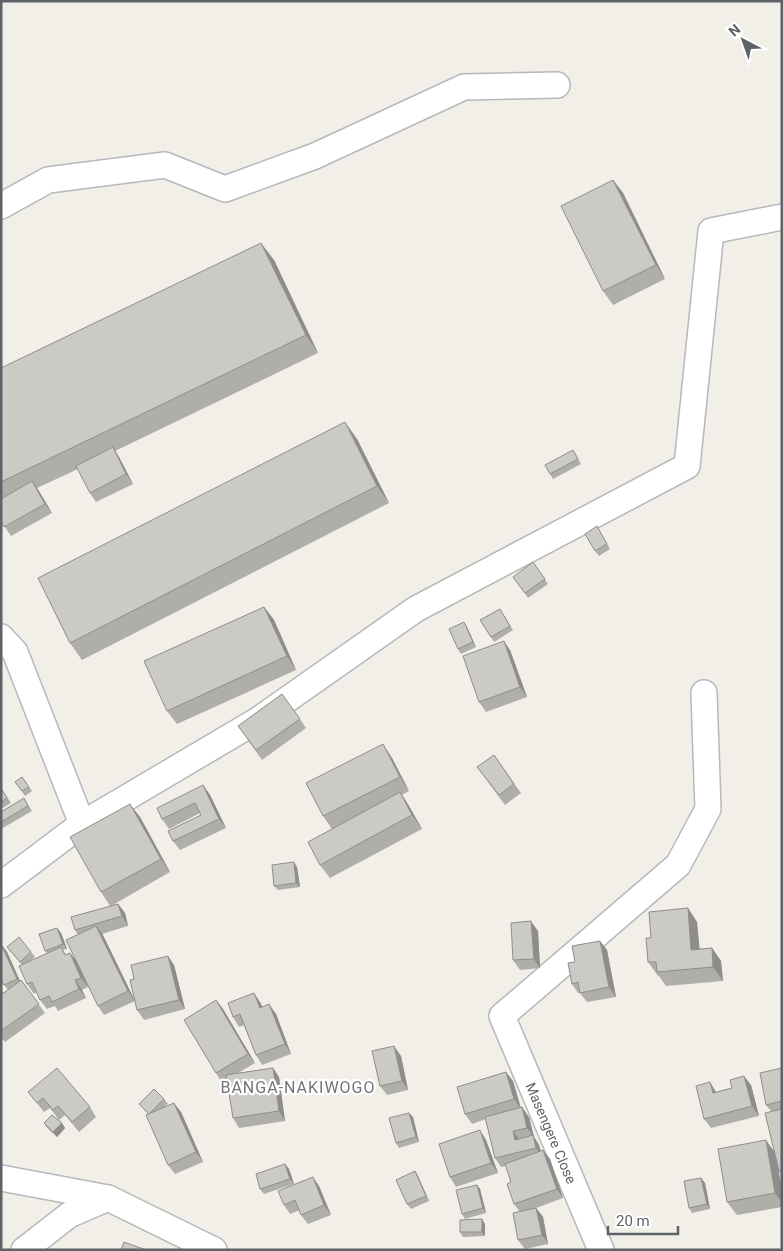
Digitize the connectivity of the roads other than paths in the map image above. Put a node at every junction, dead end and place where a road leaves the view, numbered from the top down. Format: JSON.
{"nodes":[{"id":1,"x":557,"y":85,"type":"dead end"},
{"id":2,"x":1,"y":206,"type":"edge"},
{"id":3,"x":782,"y":217,"type":"edge"},
{"id":4,"x":1,"y":637,"type":"edge"},
{"id":5,"x":704,"y":693,"type":"dead end"},
{"id":6,"x":82,"y":824,"type":"junction"},
{"id":7,"x":1,"y":885,"type":"edge"},
{"id":8,"x":1,"y":1178,"type":"edge"},
{"id":9,"x":108,"y":1198,"type":"junction"},
{"id":10,"x":24,"y":1250,"type":"edge"},
{"id":11,"x":214,"y":1250,"type":"edge"},
{"id":12,"x":600,"y":1250,"type":"edge"}],
"edges":[{"from":1,"to":2,"type":"street"},
{"from":3,"to":6,"type":"street"},
{"from":4,"to":6,"type":"street"},
{"from":5,"to":12,"type":"street","name":"Masengere Close"},
{"from":6,"to":7,"type":"street"},
{"from":8,"to":9,"type":"street"},
{"from":9,"to":10,"type":"street"},
{"from":9,"to":11,"type":"street"}]}
